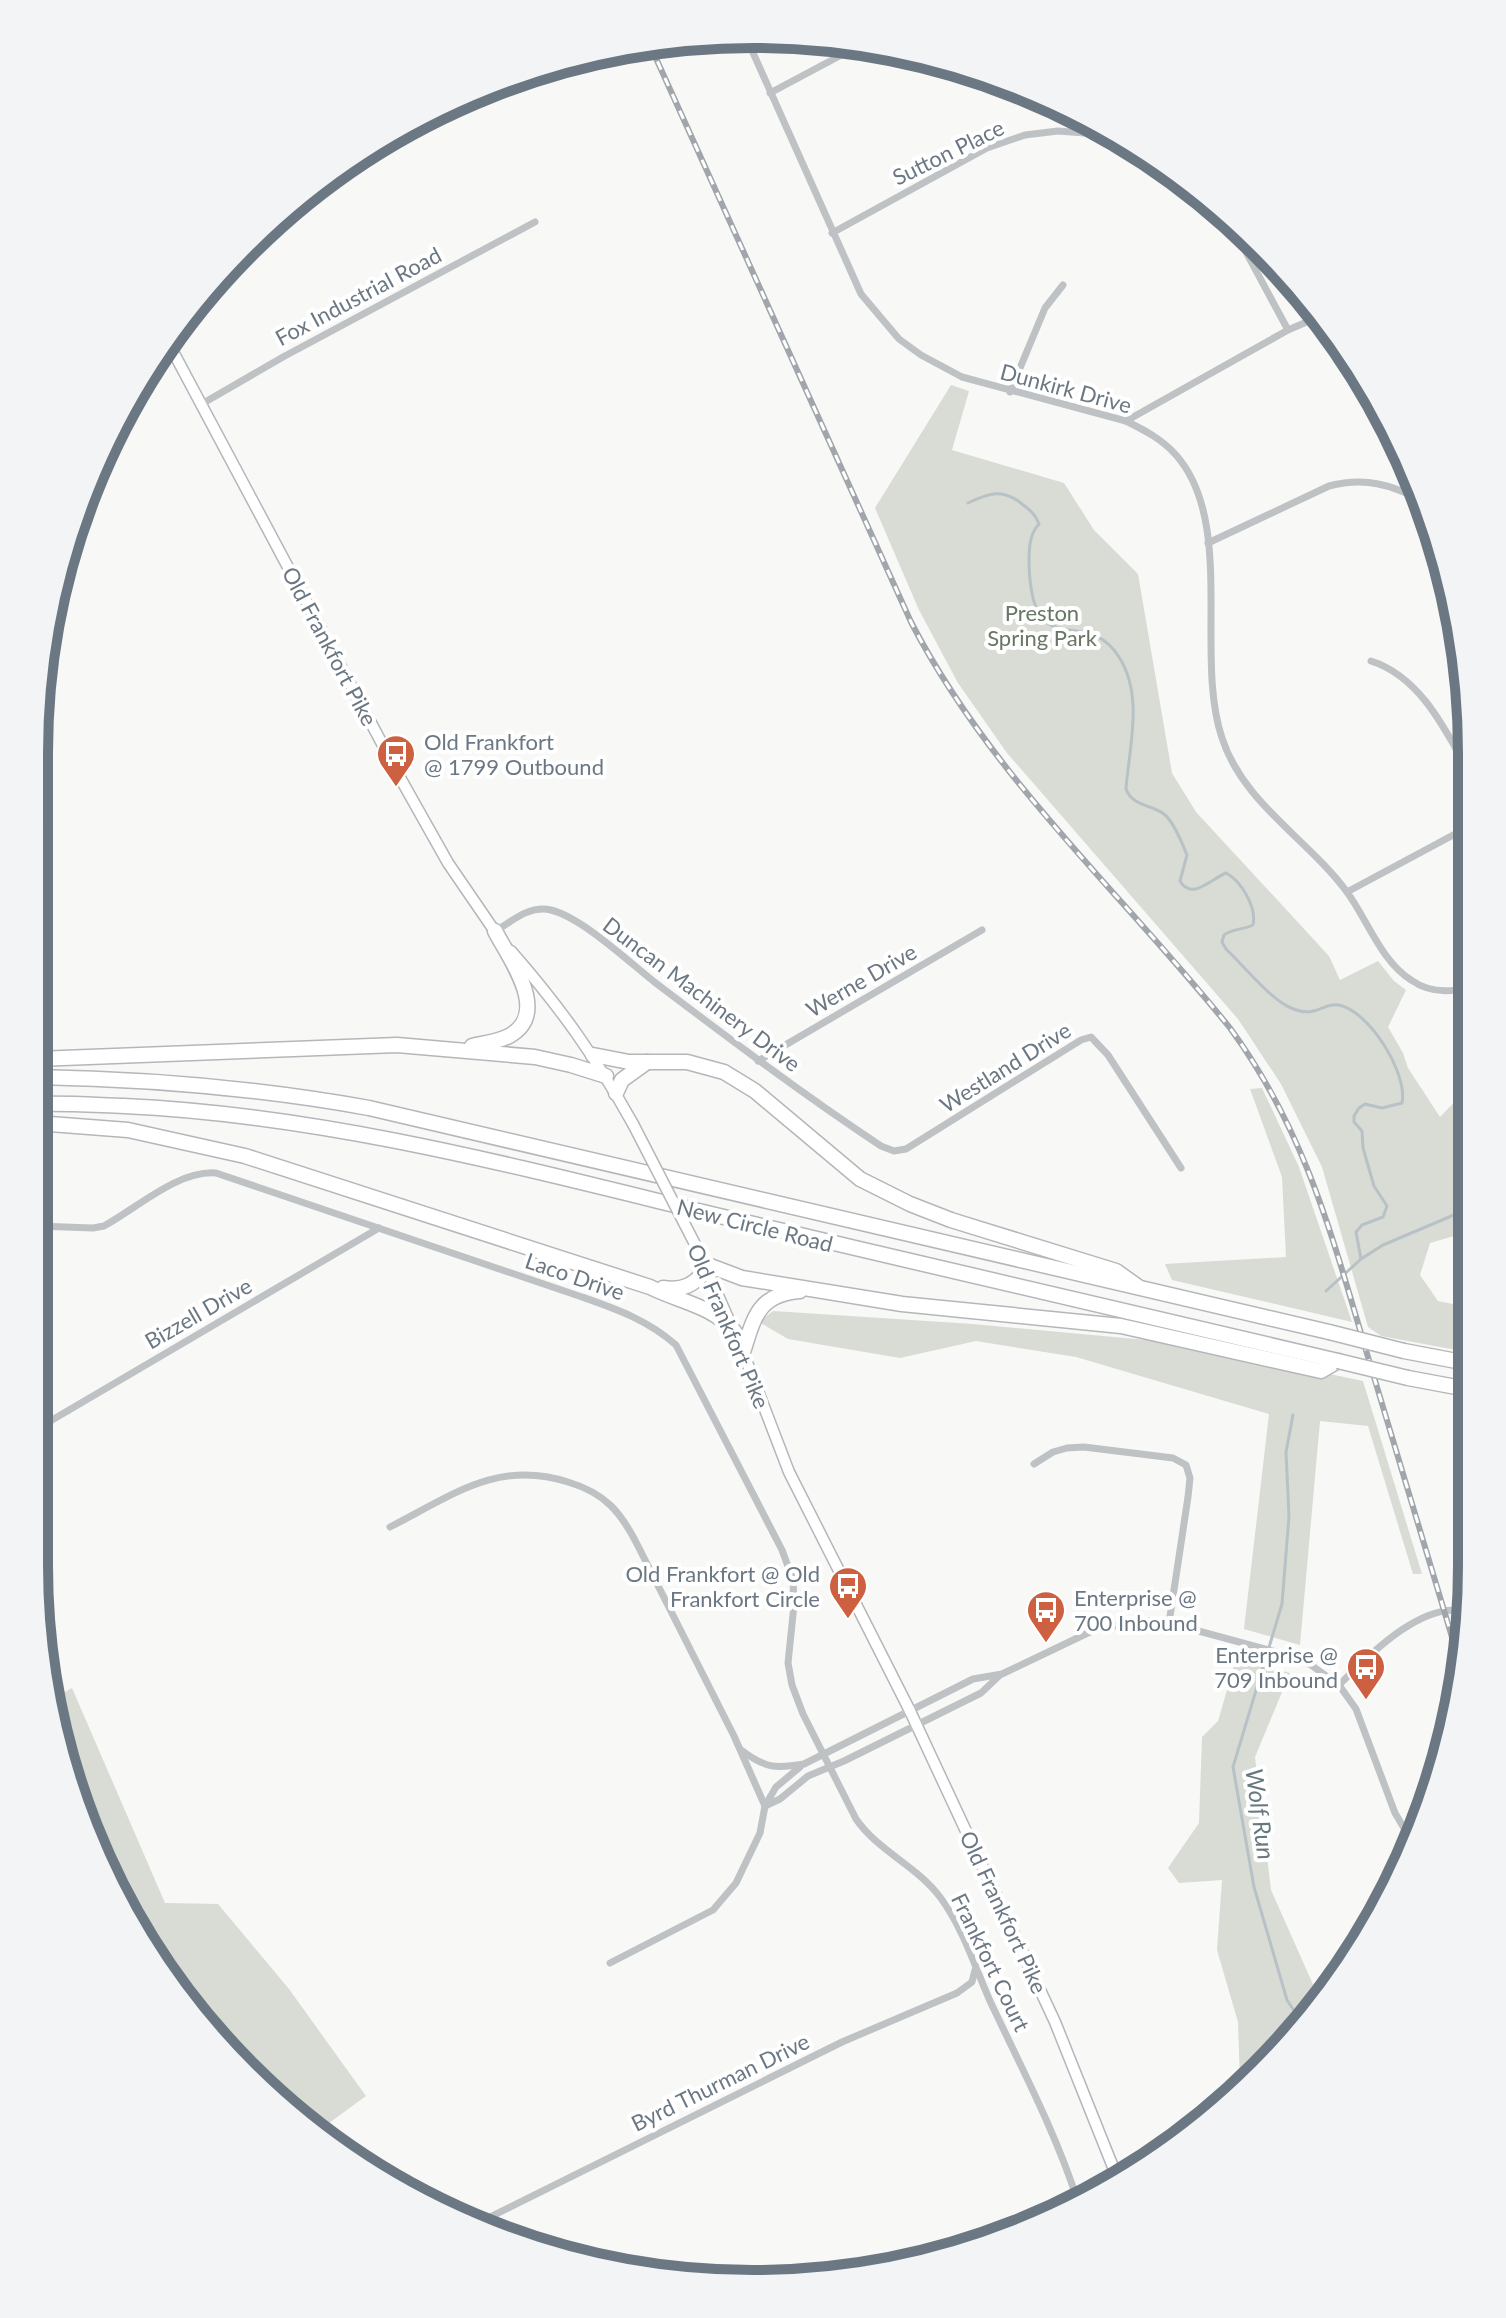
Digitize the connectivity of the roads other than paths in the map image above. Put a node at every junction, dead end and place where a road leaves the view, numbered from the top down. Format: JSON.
{"nodes":[{"id":1,"x":751,"y":48,"type":"edge"},
{"id":2,"x":843,"y":54,"type":"edge"},
{"id":3,"x":770,"y":93,"type":"junction"},
{"id":4,"x":1087,"y":132,"type":"edge"},
{"id":5,"x":535,"y":222,"type":"dead end"},
{"id":6,"x":832,"y":233,"type":"junction"},
{"id":7,"x":1242,"y":245,"type":"edge"},
{"id":8,"x":1063,"y":285,"type":"dead end"},
{"id":9,"x":1309,"y":321,"type":"edge"},
{"id":10,"x":1288,"y":330,"type":"junction"},
{"id":11,"x":173,"y":352,"type":"edge"},
{"id":12,"x":1010,"y":392,"type":"junction"},
{"id":13,"x":200,"y":405,"type":"junction"},
{"id":14,"x":1126,"y":421,"type":"junction"},
{"id":15,"x":1409,"y":495,"type":"edge"},
{"id":16,"x":1208,"y":543,"type":"junction"},
{"id":17,"x":1371,"y":661,"type":"dead end"},
{"id":18,"x":1458,"y":753,"type":"edge"},
{"id":19,"x":1458,"y":832,"type":"edge"},
{"id":20,"x":1347,"y":892,"type":"junction"},
{"id":21,"x":982,"y":930,"type":"dead end"},
{"id":22,"x":495,"y":931,"type":"junction"},
{"id":23,"x":1458,"y":990,"type":"edge"},
{"id":24,"x":460,"y":1049,"type":"junction"},
{"id":25,"x":593,"y":1055,"type":"junction"},
{"id":26,"x":48,"y":1059,"type":"edge"},
{"id":27,"x":758,"y":1061,"type":"junction"},
{"id":28,"x":648,"y":1062,"type":"junction"},
{"id":29,"x":606,"y":1076,"type":"junction"},
{"id":30,"x":48,"y":1077,"type":"edge"},
{"id":31,"x":616,"y":1093,"type":"junction"},
{"id":32,"x":48,"y":1104,"type":"edge"},
{"id":33,"x":48,"y":1124,"type":"edge"},
{"id":34,"x":881,"y":1146,"type":"joint"},
{"id":35,"x":1181,"y":1168,"type":"dead end"},
{"id":36,"x":48,"y":1226,"type":"edge"},
{"id":37,"x":379,"y":1228,"type":"junction"},
{"id":38,"x":706,"y":1266,"type":"junction"},
{"id":39,"x":650,"y":1287,"type":"junction"},
{"id":40,"x":812,"y":1291,"type":"junction"},
{"id":41,"x":1144,"y":1291,"type":"junction"},
{"id":42,"x":734,"y":1331,"type":"junction"},
{"id":43,"x":743,"y":1352,"type":"junction"},
{"id":44,"x":1338,"y":1361,"type":"junction"},
{"id":45,"x":1458,"y":1361,"type":"edge"},
{"id":46,"x":1458,"y":1387,"type":"edge"},
{"id":47,"x":48,"y":1422,"type":"edge"},
{"id":48,"x":1034,"y":1464,"type":"dead end"},
{"id":49,"x":390,"y":1527,"type":"dead end"},
{"id":50,"x":1456,"y":1609,"type":"edge"},
{"id":51,"x":1169,"y":1623,"type":"junction"},
{"id":52,"x":1002,"y":1674,"type":"junction"},
{"id":53,"x":1339,"y":1685,"type":"junction"},
{"id":54,"x":910,"y":1711,"type":"junction"},
{"id":55,"x":916,"y":1725,"type":"junction"},
{"id":56,"x":741,"y":1750,"type":"junction"},
{"id":57,"x":824,"y":1755,"type":"junction"},
{"id":58,"x":804,"y":1764,"type":"junction"},
{"id":59,"x":829,"y":1767,"type":"junction"},
{"id":60,"x":765,"y":1806,"type":"junction"},
{"id":61,"x":1406,"y":1831,"type":"edge"},
{"id":62,"x":610,"y":1963,"type":"dead end"},
{"id":63,"x":975,"y":1968,"type":"junction"},
{"id":64,"x":1114,"y":2171,"type":"edge"},
{"id":65,"x":1074,"y":2192,"type":"edge"},
{"id":66,"x":488,"y":2218,"type":"edge"}],
"edges":[{"from":1,"to":3,"type":"street","name":"Dunkirk Drive"},
{"from":2,"to":3,"type":"street"},
{"from":3,"to":6,"type":"street","name":"Dunkirk Drive"},
{"from":4,"to":6,"type":"street","name":"Sutton Place"},
{"from":5,"to":13,"type":"street","name":"Fox Industrial Road"},
{"from":6,"to":12,"type":"street","name":"Dunkirk Drive"},
{"from":7,"to":10,"type":"street"},
{"from":8,"to":12,"type":"street"},
{"from":9,"to":10,"type":"street"},
{"from":10,"to":14,"type":"street"},
{"from":11,"to":13,"type":"main road","name":"Old Frankfort Pike"},
{"from":12,"to":14,"type":"street","name":"Dunkirk Drive"},
{"from":13,"to":22,"type":"main road","name":"Old Frankfort Pike"},
{"from":14,"to":16,"type":"street","name":"Dunkirk Drive"},
{"from":15,"to":16,"type":"street"},
{"from":16,"to":20,"type":"street","name":"Dunkirk Drive"},
{"from":17,"to":18,"type":"street"},
{"from":19,"to":20,"type":"street"},
{"from":20,"to":23,"type":"street","name":"Dunkirk Drive"},
{"from":21,"to":27,"type":"street","name":"Werne Drive"},
{"from":22,"to":24,"type":"highway"},
{"from":22,"to":25,"type":"main road","name":"Old Frankfort Pike"},
{"from":22,"to":27,"type":"street","name":"Duncan Machinery Drive"},
{"from":24,"to":26,"type":"highway"},
{"from":24,"to":29,"type":"highway"},
{"from":25,"to":28,"type":"highway"},
{"from":25,"to":29,"type":"main road","name":"Old Frankfort Pike"},
{"from":27,"to":34,"type":"street","name":"Duncan Machinery Drive"},
{"from":28,"to":31,"type":"highway"},
{"from":28,"to":41,"type":"highway"},
{"from":29,"to":31,"type":"main road","name":"Old Frankfort Pike"},
{"from":30,"to":41,"type":"highway","name":"New Circle Road"},
{"from":31,"to":38,"type":"main road","name":"Old Frankfort Pike","bridge":true},
{"from":32,"to":44,"type":"highway","name":"New Circle Road"},
{"from":33,"to":39,"type":"highway"},
{"from":34,"to":35,"type":"street","name":"Westland Drive"},
{"from":36,"to":37,"type":"street","name":"Laco Drive"},
{"from":37,"to":47,"type":"street","name":"Bizzell Drive"},
{"from":37,"to":57,"type":"street","name":"Laco Drive"},
{"from":38,"to":39,"type":"highway"},
{"from":38,"to":40,"type":"highway"},
{"from":38,"to":42,"type":"main road","name":"Old Frankfort Pike"},
{"from":39,"to":42,"type":"highway"},
{"from":40,"to":43,"type":"highway"},
{"from":40,"to":44,"type":"highway"},
{"from":41,"to":45,"type":"highway","name":"New Circle Road","bridge":true},
{"from":42,"to":43,"type":"main road","name":"Old Frankfort Pike"},
{"from":43,"to":54,"type":"main road","name":"Old Frankfort Pike"},
{"from":44,"to":46,"type":"highway","name":"New Circle Road","bridge":true},
{"from":48,"to":51,"type":"street"},
{"from":49,"to":56,"type":"street"},
{"from":50,"to":53,"type":"street"},
{"from":51,"to":52,"type":"street"},
{"from":51,"to":53,"type":"street"},
{"from":52,"to":54,"type":"street"},
{"from":52,"to":55,"type":"street"},
{"from":53,"to":61,"type":"street"},
{"from":54,"to":55,"type":"main road","name":"Old Frankfort Pike"},
{"from":54,"to":57,"type":"street"},
{"from":55,"to":59,"type":"street"},
{"from":55,"to":64,"type":"main road","name":"Old Frankfort Pike"},
{"from":56,"to":58,"type":"street"},
{"from":56,"to":60,"type":"street"},
{"from":57,"to":58,"type":"street"},
{"from":57,"to":59,"type":"street","name":"Frankfort Court"},
{"from":58,"to":60,"type":"street"},
{"from":59,"to":60,"type":"street"},
{"from":59,"to":63,"type":"street","name":"Frankfort Court"},
{"from":60,"to":62,"type":"street"},
{"from":63,"to":65,"type":"street","name":"Frankfort Court"},
{"from":63,"to":66,"type":"street","name":"Byrd Thurman Drive"}]}
